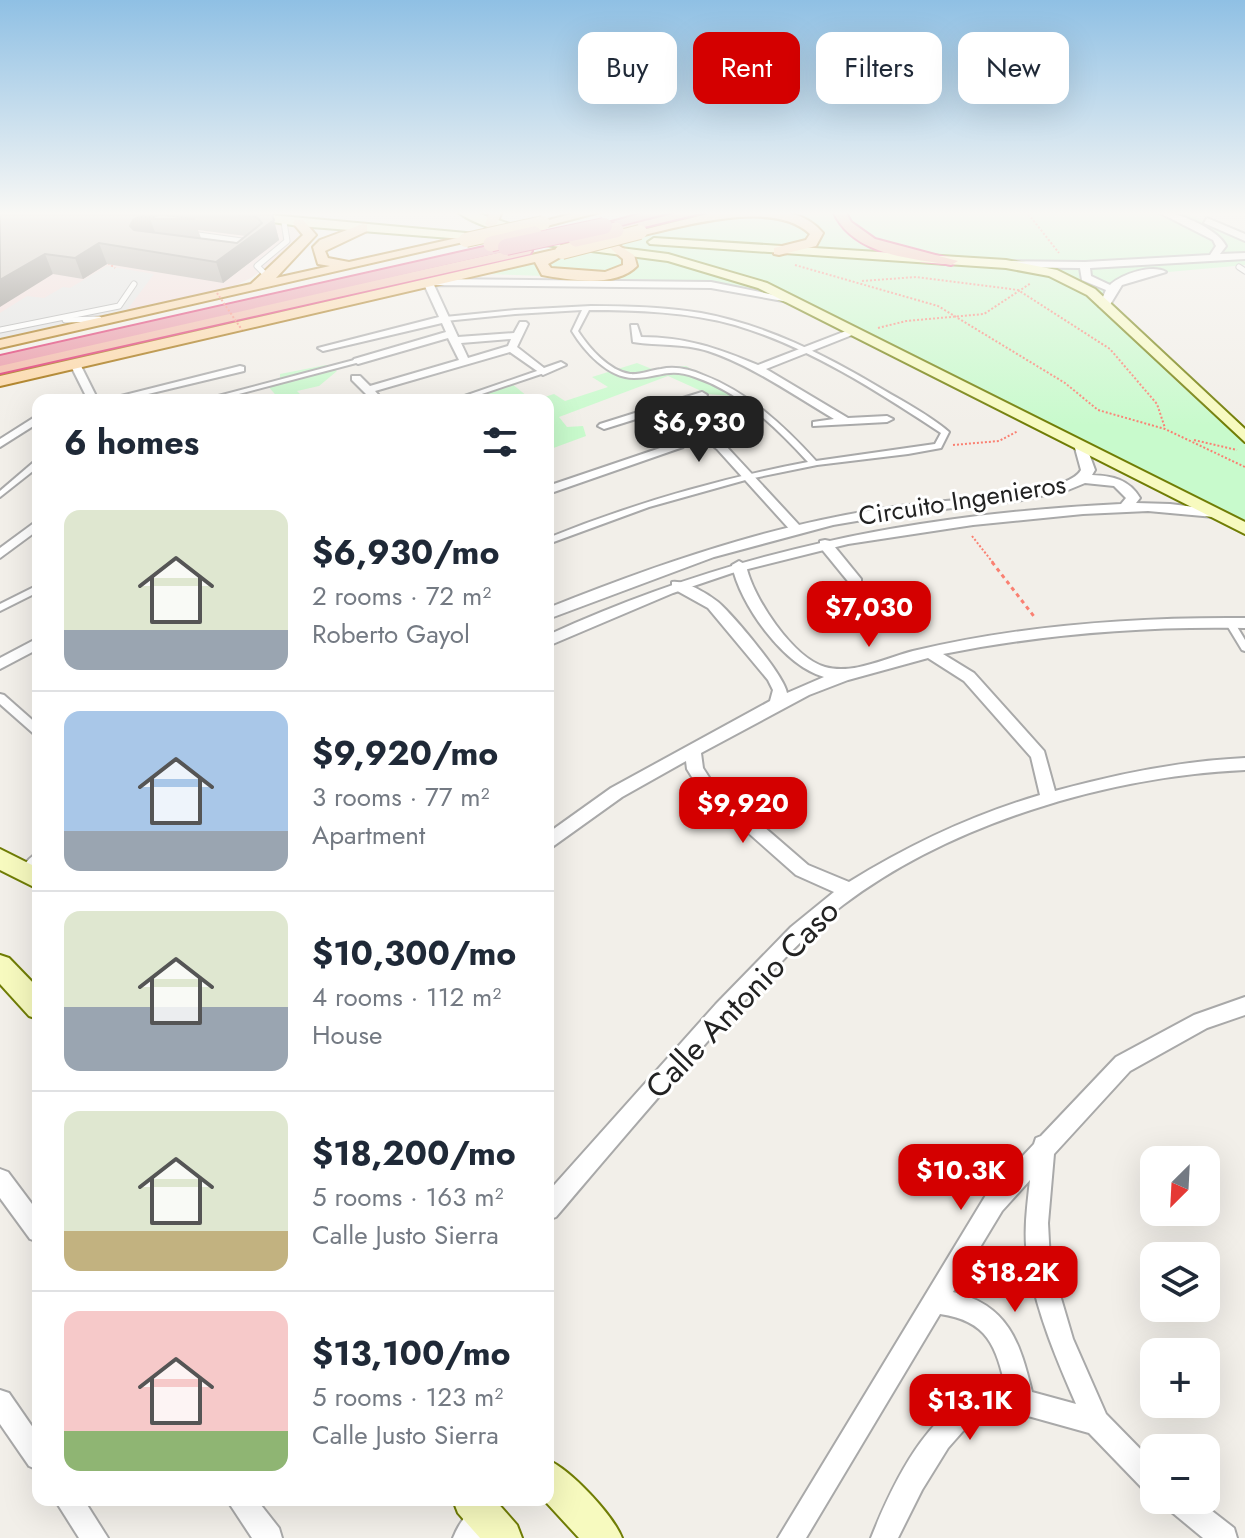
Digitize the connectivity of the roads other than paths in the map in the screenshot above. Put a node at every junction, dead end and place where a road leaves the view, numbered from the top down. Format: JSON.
{"nodes":[{"id":1,"x":428,"y":282,"type":"edge"},
{"id":2,"x":259,"y":283,"type":"edge"},
{"id":3,"x":280,"y":283,"type":"edge"},
{"id":4,"x":329,"y":283,"type":"edge"},
{"id":5,"x":339,"y":283,"type":"edge"},
{"id":6,"x":382,"y":283,"type":"edge"},
{"id":7,"x":425,"y":283,"type":"edge"},
{"id":8,"x":501,"y":283,"type":"edge"},
{"id":9,"x":756,"y":283,"type":"edge"},
{"id":10,"x":1075,"y":283,"type":"edge"},
{"id":11,"x":1097,"y":283,"type":"edge"},
{"id":12,"x":1116,"y":283,"type":"edge"},
{"id":13,"x":134,"y":284,"type":"dead end"},
{"id":14,"x":1109,"y":288,"type":"junction"},
{"id":15,"x":243,"y":291,"type":"junction"},
{"id":16,"x":796,"y":300,"type":"junction"},
{"id":17,"x":1104,"y":306,"type":"junction"},
{"id":18,"x":586,"y":309,"type":"junction"},
{"id":19,"x":124,"y":318,"type":"junction"},
{"id":20,"x":445,"y":319,"type":"junction"},
{"id":21,"x":50,"y":320,"type":"junction"},
{"id":22,"x":523,"y":324,"type":"dead end"},
{"id":23,"x":634,"y":327,"type":"dead end"},
{"id":24,"x":0,"y":330,"type":"edge"},
{"id":25,"x":857,"y":332,"type":"junction"},
{"id":26,"x":516,"y":336,"type":"junction"},
{"id":27,"x":452,"y":337,"type":"junction"},
{"id":28,"x":0,"y":344,"type":"edge"},
{"id":29,"x":323,"y":348,"type":"dead end"},
{"id":30,"x":512,"y":348,"type":"junction"},
{"id":31,"x":803,"y":352,"type":"junction"},
{"id":32,"x":0,"y":354,"type":"edge"},
{"id":33,"x":0,"y":361,"type":"edge"},
{"id":34,"x":358,"y":361,"type":"joint"},
{"id":35,"x":464,"y":361,"type":"junction"},
{"id":36,"x":75,"y":364,"type":"junction"},
{"id":37,"x":561,"y":365,"type":"dead end"},
{"id":38,"x":0,"y":368,"type":"edge"},
{"id":39,"x":240,"y":369,"type":"dead end"},
{"id":40,"x":758,"y":369,"type":"junction"},
{"id":41,"x":543,"y":372,"type":"junction"},
{"id":42,"x":356,"y":378,"type":"dead end"},
{"id":43,"x":0,"y":381,"type":"edge"},
{"id":44,"x":368,"y":390,"type":"junction"},
{"id":45,"x":90,"y":394,"type":"edge"},
{"id":46,"x":135,"y":394,"type":"edge"},
{"id":47,"x":230,"y":394,"type":"edge"},
{"id":48,"x":372,"y":394,"type":"edge"},
{"id":49,"x":475,"y":394,"type":"edge"},
{"id":50,"x":702,"y":395,"type":"dead end"},
{"id":51,"x":670,"y":405,"type":"junction"},
{"id":52,"x":887,"y":419,"type":"dead end"},
{"id":53,"x":32,"y":422,"type":"edge"},
{"id":54,"x":846,"y":422,"type":"junction"},
{"id":55,"x":817,"y":424,"type":"dead end"},
{"id":56,"x":604,"y":426,"type":"dead end"},
{"id":57,"x":701,"y":428,"type":"junction"},
{"id":58,"x":1242,"y":432,"type":"edge"},
{"id":59,"x":0,"y":444,"type":"edge"},
{"id":60,"x":679,"y":445,"type":"junction"},
{"id":61,"x":721,"y":447,"type":"junction"},
{"id":62,"x":1081,"y":448,"type":"junction"},
{"id":63,"x":814,"y":464,"type":"junction"},
{"id":64,"x":32,"y":468,"type":"edge"},
{"id":65,"x":749,"y":479,"type":"junction"},
{"id":66,"x":1083,"y":479,"type":"junction"},
{"id":67,"x":554,"y":488,"type":"edge"},
{"id":68,"x":0,"y":495,"type":"edge"},
{"id":69,"x":554,"y":495,"type":"edge"},
{"id":70,"x":562,"y":502,"type":"dead end"},
{"id":71,"x":1126,"y":506,"type":"junction"},
{"id":72,"x":1214,"y":513,"type":"junction"},
{"id":73,"x":32,"y":529,"type":"edge"},
{"id":74,"x":796,"y":529,"type":"junction"},
{"id":75,"x":1245,"y":529,"type":"edge"},
{"id":76,"x":554,"y":539,"type":"edge"},
{"id":77,"x":825,"y":544,"type":"junction"},
{"id":78,"x":0,"y":554,"type":"edge"},
{"id":79,"x":739,"y":565,"type":"junction"},
{"id":80,"x":856,"y":582,"type":"dead end"},
{"id":81,"x":677,"y":585,"type":"junction"},
{"id":82,"x":32,"y":591,"type":"edge"},
{"id":83,"x":0,"y":608,"type":"edge"},
{"id":84,"x":554,"y":612,"type":"edge"},
{"id":85,"x":1238,"y":622,"type":"edge"},
{"id":86,"x":554,"y":638,"type":"edge"},
{"id":87,"x":32,"y":646,"type":"edge"},
{"id":88,"x":1245,"y":648,"type":"edge"},
{"id":89,"x":931,"y":653,"type":"junction"},
{"id":90,"x":0,"y":664,"type":"edge"},
{"id":91,"x":842,"y":676,"type":"junction"},
{"id":92,"x":0,"y":698,"type":"edge"},
{"id":93,"x":777,"y":703,"type":"junction"},
{"id":94,"x":32,"y":726,"type":"edge"},
{"id":95,"x":693,"y":750,"type":"junction"},
{"id":96,"x":1245,"y":764,"type":"edge"},
{"id":97,"x":1049,"y":797,"type":"junction"},
{"id":98,"x":554,"y":838,"type":"edge"},
{"id":99,"x":0,"y":859,"type":"edge"},
{"id":100,"x":32,"y":869,"type":"edge"},
{"id":101,"x":32,"y":870,"type":"edge"},
{"id":102,"x":0,"y":876,"type":"edge"},
{"id":103,"x":849,"y":890,"type":"junction"},
{"id":104,"x":2,"y":971,"type":"edge"},
{"id":105,"x":32,"y":1001,"type":"edge"},
{"id":106,"x":1245,"y":1006,"type":"edge"},
{"id":107,"x":1044,"y":1146,"type":"junction"},
{"id":108,"x":0,"y":1180,"type":"edge"},
{"id":109,"x":554,"y":1202,"type":"edge"},
{"id":110,"x":32,"y":1223,"type":"edge"},
{"id":111,"x":934,"y":1301,"type":"junction"},
{"id":112,"x":0,"y":1402,"type":"edge"},
{"id":113,"x":1022,"y":1404,"type":"junction"},
{"id":114,"x":1097,"y":1423,"type":"junction"},
{"id":115,"x":32,"y":1448,"type":"edge"},
{"id":116,"x":1140,"y":1468,"type":"edge"},
{"id":117,"x":554,"y":1484,"type":"edge"},
{"id":118,"x":72,"y":1506,"type":"edge"},
{"id":119,"x":245,"y":1506,"type":"edge"},
{"id":120,"x":1194,"y":1514,"type":"edge"},
{"id":121,"x":95,"y":1538,"type":"edge"},
{"id":122,"x":269,"y":1538,"type":"edge"},
{"id":123,"x":604,"y":1538,"type":"edge"},
{"id":124,"x":791,"y":1538,"type":"edge"},
{"id":125,"x":884,"y":1538,"type":"edge"},
{"id":126,"x":1224,"y":1538,"type":"edge"}],
"edges":[{"from":1,"to":20,"type":"street"},
{"from":2,"to":15,"type":"main road"},
{"from":3,"to":15,"type":"main road"},
{"from":4,"to":32,"type":"highway"},
{"from":5,"to":33,"type":"highway"},
{"from":6,"to":38,"type":"highway","bridge":true},
{"from":7,"to":36,"type":"main road"},
{"from":8,"to":16,"type":"street","name":"Circuito Ingenieros"},
{"from":9,"to":16,"type":"main road","name":"Circuito Ingenieros"},
{"from":10,"to":17,"type":"main road"},
{"from":11,"to":14,"type":"street"},
{"from":12,"to":14,"type":"street"},
{"from":13,"to":21,"type":"lane"},
{"from":14,"to":17,"type":"street"},
{"from":15,"to":19,"type":"main road"},
{"from":16,"to":25,"type":"main road","name":"Circuito Ingenieros"},
{"from":17,"to":58,"type":"main road"},
{"from":18,"to":20,"type":"street"},
{"from":18,"to":31,"type":"street"},
{"from":18,"to":63,"type":"street"},
{"from":19,"to":21,"type":"lane"},
{"from":19,"to":28,"type":"main road"},
{"from":20,"to":27,"type":"street"},
{"from":20,"to":29,"type":"street"},
{"from":21,"to":24,"type":"lane"},
{"from":22,"to":26,"type":"street"},
{"from":23,"to":40,"type":"street"},
{"from":25,"to":31,"type":"street"},
{"from":25,"to":62,"type":"main road","name":"Circuito Ingenieros"},
{"from":26,"to":27,"type":"street"},
{"from":26,"to":30,"type":"street"},
{"from":27,"to":34,"type":"street"},
{"from":27,"to":35,"type":"street"},
{"from":30,"to":35,"type":"street"},
{"from":30,"to":41,"type":"street"},
{"from":31,"to":40,"type":"street"},
{"from":31,"to":63,"type":"street"},
{"from":34,"to":47,"type":"street"},
{"from":35,"to":44,"type":"street"},
{"from":36,"to":43,"type":"main road"},
{"from":36,"to":45,"type":"street"},
{"from":37,"to":41,"type":"street"},
{"from":39,"to":46,"type":"street"},
{"from":40,"to":54,"type":"street"},
{"from":41,"to":49,"type":"street"},
{"from":42,"to":44,"type":"street"},
{"from":44,"to":48,"type":"street"},
{"from":50,"to":51,"type":"street"},
{"from":51,"to":56,"type":"street"},
{"from":51,"to":57,"type":"street"},
{"from":52,"to":54,"type":"street"},
{"from":53,"to":59,"type":"street"},
{"from":54,"to":55,"type":"street"},
{"from":57,"to":60,"type":"street"},
{"from":57,"to":61,"type":"street"},
{"from":60,"to":61,"type":"street"},
{"from":60,"to":67,"type":"street"},
{"from":61,"to":65,"type":"street"},
{"from":62,"to":66,"type":"street","name":"Circuito Ingenieros"},
{"from":62,"to":72,"type":"main road"},
{"from":63,"to":65,"type":"street"},
{"from":64,"to":68,"type":"street"},
{"from":65,"to":74,"type":"street"},
{"from":65,"to":76,"type":"street"},
{"from":66,"to":71,"type":"street"},
{"from":66,"to":74,"type":"street","name":"Circuito Ingenieros"},
{"from":69,"to":70,"type":"street"},
{"from":71,"to":72,"type":"street"},
{"from":71,"to":77,"type":"street"},
{"from":72,"to":75,"type":"main road"},
{"from":73,"to":78,"type":"street"},
{"from":74,"to":84,"type":"street","name":"Circuito Ingenieros"},
{"from":77,"to":79,"type":"street"},
{"from":77,"to":80,"type":"street"},
{"from":79,"to":81,"type":"street"},
{"from":79,"to":91,"type":"street"},
{"from":81,"to":86,"type":"street"},
{"from":81,"to":93,"type":"street"},
{"from":82,"to":83,"type":"street"},
{"from":85,"to":88,"type":"street"},
{"from":85,"to":89,"type":"street"},
{"from":87,"to":90,"type":"street"},
{"from":89,"to":91,"type":"street"},
{"from":89,"to":97,"type":"street"},
{"from":91,"to":93,"type":"street"},
{"from":92,"to":94,"type":"street"},
{"from":93,"to":95,"type":"street"},
{"from":95,"to":98,"type":"street"},
{"from":95,"to":103,"type":"street"},
{"from":96,"to":97,"type":"street","name":"Calle Antonio Caso"},
{"from":97,"to":103,"type":"street","name":"Calle Antonio Caso"},
{"from":99,"to":100,"type":"main road"},
{"from":101,"to":102,"type":"main road"},
{"from":103,"to":109,"type":"street","name":"Calle Antonio Caso"},
{"from":104,"to":105,"type":"main road"},
{"from":106,"to":107,"type":"street"},
{"from":107,"to":111,"type":"street"},
{"from":107,"to":114,"type":"street"},
{"from":108,"to":110,"type":"street"},
{"from":111,"to":113,"type":"street"},
{"from":111,"to":124,"type":"street"},
{"from":112,"to":115,"type":"street"},
{"from":113,"to":114,"type":"street"},
{"from":113,"to":125,"type":"street"},
{"from":114,"to":116,"type":"street"},
{"from":117,"to":123,"type":"main road"},
{"from":118,"to":121,"type":"street"},
{"from":119,"to":122,"type":"street"},
{"from":120,"to":126,"type":"street"}]}
